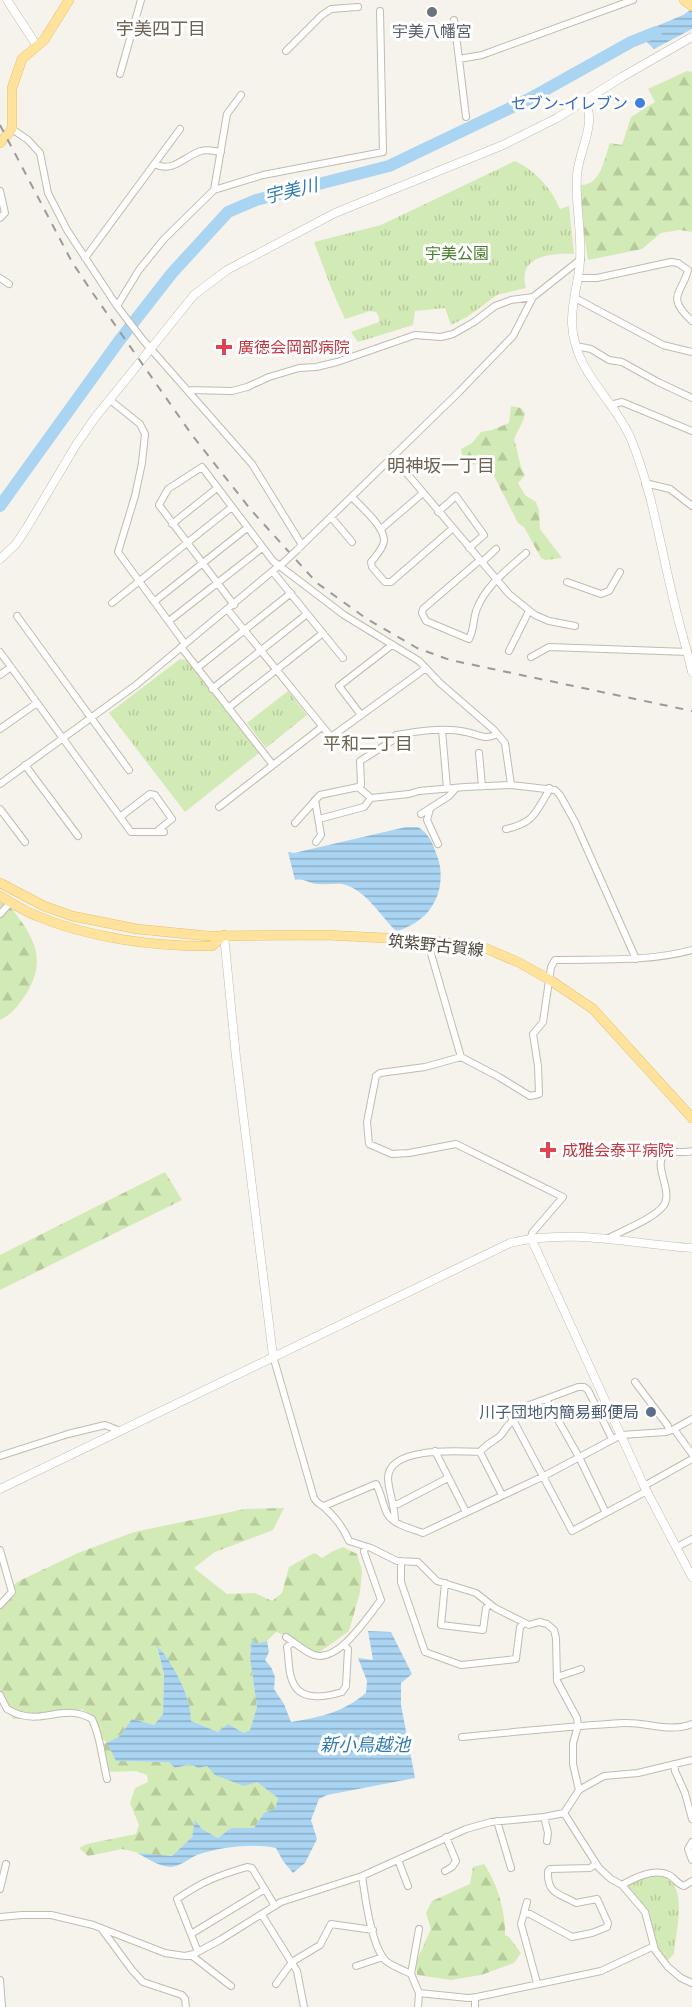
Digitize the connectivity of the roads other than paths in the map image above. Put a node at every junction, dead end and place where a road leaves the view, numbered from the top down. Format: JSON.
{"nodes":[{"id":1,"x":7,"y":0,"type":"edge"},
{"id":2,"x":69,"y":0,"type":"edge"},
{"id":3,"x":141,"y":0,"type":"edge"},
{"id":4,"x":633,"y":0,"type":"edge"},
{"id":5,"x":684,"y":0,"type":"edge"},
{"id":6,"x":692,"y":6,"type":"edge"},
{"id":7,"x":358,"y":7,"type":"dead end"},
{"id":8,"x":380,"y":11,"type":"dead end"},
{"id":9,"x":454,"y":20,"type":"dead end"},
{"id":10,"x":692,"y":37,"type":"edge"},
{"id":11,"x":37,"y":46,"type":"junction"},
{"id":12,"x":286,"y":51,"type":"dead end"},
{"id":13,"x":459,"y":59,"type":"junction"},
{"id":14,"x":120,"y":74,"type":"dead end"},
{"id":15,"x":241,"y":95,"type":"dead end"},
{"id":16,"x":585,"y":101,"type":"junction"},
{"id":17,"x":466,"y":117,"type":"dead end"},
{"id":18,"x":12,"y":129,"type":"junction"},
{"id":19,"x":180,"y":129,"type":"dead end"},
{"id":20,"x":0,"y":143,"type":"edge"},
{"id":21,"x":221,"y":152,"type":"junction"},
{"id":22,"x":155,"y":164,"type":"junction"},
{"id":23,"x":214,"y":190,"type":"junction"},
{"id":24,"x":0,"y":191,"type":"edge"},
{"id":25,"x":0,"y":218,"type":"edge"},
{"id":26,"x":85,"y":258,"type":"junction"},
{"id":27,"x":580,"y":259,"type":"junction"},
{"id":28,"x":0,"y":278,"type":"edge"},
{"id":29,"x":579,"y":278,"type":"junction"},
{"id":30,"x":9,"y":284,"type":"dead end"},
{"id":31,"x":534,"y":297,"type":"junction"},
{"id":32,"x":575,"y":298,"type":"junction"},
{"id":33,"x":118,"y":308,"type":"junction"},
{"id":34,"x":692,"y":321,"type":"edge"},
{"id":35,"x":576,"y":346,"type":"junction"},
{"id":36,"x":152,"y":349,"type":"junction"},
{"id":37,"x":692,"y":352,"type":"edge"},
{"id":38,"x":187,"y":390,"type":"junction"},
{"id":39,"x":692,"y":398,"type":"edge"},
{"id":40,"x":110,"y":400,"type":"junction"},
{"id":41,"x":610,"y":405,"type":"junction"},
{"id":42,"x":692,"y":430,"type":"edge"},
{"id":43,"x":393,"y":457,"type":"junction"},
{"id":44,"x":645,"y":483,"type":"junction"},
{"id":45,"x":217,"y":488,"type":"junction"},
{"id":46,"x":423,"y":493,"type":"junction"},
{"id":47,"x":352,"y":497,"type":"junction"},
{"id":48,"x":692,"y":506,"type":"edge"},
{"id":49,"x":232,"y":507,"type":"junction"},
{"id":50,"x":438,"y":512,"type":"junction"},
{"id":51,"x":331,"y":517,"type":"junction"},
{"id":52,"x":172,"y":524,"type":"junction"},
{"id":53,"x":247,"y":528,"type":"junction"},
{"id":54,"x":453,"y":528,"type":"junction"},
{"id":55,"x":381,"y":529,"type":"junction"},
{"id":56,"x":352,"y":542,"type":"dead end"},
{"id":57,"x":187,"y":543,"type":"junction"},
{"id":58,"x":300,"y":547,"type":"junction"},
{"id":59,"x":262,"y":548,"type":"junction"},
{"id":60,"x":469,"y":548,"type":"junction"},
{"id":61,"x":496,"y":549,"type":"dead end"},
{"id":62,"x":526,"y":554,"type":"dead end"},
{"id":63,"x":0,"y":559,"type":"edge"},
{"id":64,"x":481,"y":561,"type":"junction"},
{"id":65,"x":202,"y":563,"type":"junction"},
{"id":66,"x":280,"y":565,"type":"junction"},
{"id":67,"x":273,"y":572,"type":"junction"},
{"id":68,"x":620,"y":572,"type":"dead end"},
{"id":69,"x":497,"y":579,"type":"junction"},
{"id":70,"x":140,"y":580,"type":"junction"},
{"id":71,"x":567,"y":582,"type":"dead end"},
{"id":72,"x":218,"y":584,"type":"junction"},
{"id":73,"x":291,"y":593,"type":"junction"},
{"id":74,"x":155,"y":601,"type":"junction"},
{"id":75,"x":112,"y":603,"type":"dead end"},
{"id":76,"x":234,"y":605,"type":"junction"},
{"id":77,"x":228,"y":610,"type":"junction"},
{"id":78,"x":529,"y":611,"type":"junction"},
{"id":79,"x":307,"y":614,"type":"junction"},
{"id":80,"x":17,"y":616,"type":"dead end"},
{"id":81,"x":169,"y":621,"type":"junction"},
{"id":82,"x":575,"y":626,"type":"dead end"},
{"id":83,"x":244,"y":631,"type":"junction"},
{"id":84,"x":323,"y":633,"type":"junction"},
{"id":85,"x":392,"y":645,"type":"junction"},
{"id":86,"x":183,"y":646,"type":"junction"},
{"id":87,"x":260,"y":650,"type":"junction"},
{"id":88,"x":509,"y":651,"type":"dead end"},
{"id":89,"x":0,"y":652,"type":"edge"},
{"id":90,"x":688,"y":652,"type":"junction"},
{"id":91,"x":531,"y":657,"type":"dead end"},
{"id":92,"x":343,"y":658,"type":"dead end"},
{"id":93,"x":11,"y":667,"type":"junction"},
{"id":94,"x":197,"y":668,"type":"junction"},
{"id":95,"x":426,"y":668,"type":"junction"},
{"id":96,"x":276,"y":670,"type":"junction"},
{"id":97,"x":692,"y":672,"type":"edge"},
{"id":98,"x":0,"y":675,"type":"edge"},
{"id":99,"x":212,"y":689,"type":"junction"},
{"id":100,"x":37,"y":703,"type":"junction"},
{"id":101,"x":228,"y":708,"type":"junction"},
{"id":102,"x":361,"y":715,"type":"junction"},
{"id":103,"x":90,"y":718,"type":"junction"},
{"id":104,"x":322,"y":727,"type":"junction"},
{"id":105,"x":0,"y":729,"type":"edge"},
{"id":106,"x":442,"y":730,"type":"junction"},
{"id":107,"x":497,"y":734,"type":"junction"},
{"id":108,"x":62,"y":738,"type":"junction"},
{"id":109,"x":479,"y":753,"type":"dead end"},
{"id":110,"x":25,"y":765,"type":"junction"},
{"id":111,"x":273,"y":765,"type":"junction"},
{"id":112,"x":129,"y":770,"type":"dead end"},
{"id":113,"x":0,"y":784,"type":"edge"},
{"id":114,"x":511,"y":785,"type":"junction"},
{"id":115,"x":482,"y":786,"type":"junction"},
{"id":116,"x":358,"y":788,"type":"junction"},
{"id":117,"x":447,"y":788,"type":"junction"},
{"id":118,"x":456,"y":788,"type":"junction"},
{"id":119,"x":549,"y":788,"type":"junction"},
{"id":120,"x":371,"y":798,"type":"junction"},
{"id":121,"x":315,"y":800,"type":"junction"},
{"id":122,"x":219,"y":807,"type":"dead end"},
{"id":123,"x":430,"y":808,"type":"junction"},
{"id":124,"x":0,"y":809,"type":"edge"},
{"id":125,"x":421,"y":814,"type":"dead end"},
{"id":126,"x":120,"y":817,"type":"junction"},
{"id":127,"x":319,"y":819,"type":"junction"},
{"id":128,"x":295,"y":823,"type":"dead end"},
{"id":129,"x":506,"y":828,"type":"dead end"},
{"id":130,"x":78,"y":837,"type":"dead end"},
{"id":131,"x":25,"y":842,"type":"dead end"},
{"id":132,"x":316,"y":842,"type":"dead end"},
{"id":133,"x":438,"y":844,"type":"dead end"},
{"id":134,"x":0,"y":883,"type":"edge"},
{"id":135,"x":0,"y":896,"type":"edge"},
{"id":136,"x":11,"y":902,"type":"junction"},
{"id":137,"x":0,"y":914,"type":"edge"},
{"id":138,"x":224,"y":935,"type":"junction"},
{"id":139,"x":427,"y":940,"type":"junction"},
{"id":140,"x":692,"y":950,"type":"edge"},
{"id":141,"x":636,"y":959,"type":"junction"},
{"id":142,"x":550,"y":980,"type":"junction"},
{"id":143,"x":461,"y":1058,"type":"junction"},
{"id":144,"x":692,"y":1118,"type":"edge"},
{"id":145,"x":692,"y":1151,"type":"edge"},
{"id":146,"x":531,"y":1238,"type":"junction"},
{"id":147,"x":604,"y":1240,"type":"junction"},
{"id":148,"x":692,"y":1248,"type":"edge"},
{"id":149,"x":273,"y":1356,"type":"junction"},
{"id":150,"x":635,"y":1382,"type":"dead end"},
{"id":151,"x":546,"y":1399,"type":"junction"},
{"id":152,"x":692,"y":1419,"type":"edge"},
{"id":153,"x":513,"y":1421,"type":"junction"},
{"id":154,"x":672,"y":1430,"type":"junction"},
{"id":155,"x":120,"y":1431,"type":"junction"},
{"id":156,"x":621,"y":1435,"type":"junction"},
{"id":157,"x":612,"y":1439,"type":"junction"},
{"id":158,"x":435,"y":1451,"type":"junction"},
{"id":159,"x":480,"y":1452,"type":"junction"},
{"id":160,"x":692,"y":1454,"type":"edge"},
{"id":161,"x":0,"y":1456,"type":"edge"},
{"id":162,"x":579,"y":1457,"type":"junction"},
{"id":163,"x":692,"y":1459,"type":"edge"},
{"id":164,"x":544,"y":1476,"type":"junction"},
{"id":165,"x":448,"y":1478,"type":"junction"},
{"id":166,"x":645,"y":1488,"type":"junction"},
{"id":167,"x":0,"y":1489,"type":"edge"},
{"id":168,"x":502,"y":1495,"type":"junction"},
{"id":169,"x":394,"y":1504,"type":"junction"},
{"id":170,"x":324,"y":1506,"type":"junction"},
{"id":171,"x":465,"y":1512,"type":"junction"},
{"id":172,"x":606,"y":1513,"type":"junction"},
{"id":173,"x":395,"y":1521,"type":"junction"},
{"id":174,"x":692,"y":1539,"type":"edge"},
{"id":175,"x":365,"y":1546,"type":"junction"},
{"id":176,"x":677,"y":1547,"type":"junction"},
{"id":177,"x":0,"y":1550,"type":"edge"},
{"id":178,"x":401,"y":1561,"type":"junction"},
{"id":179,"x":692,"y":1577,"type":"edge"},
{"id":180,"x":445,"y":1583,"type":"junction"},
{"id":181,"x":490,"y":1604,"type":"junction"},
{"id":182,"x":0,"y":1605,"type":"edge"},
{"id":183,"x":524,"y":1623,"type":"junction"},
{"id":184,"x":286,"y":1637,"type":"dead end"},
{"id":185,"x":293,"y":1642,"type":"junction"},
{"id":186,"x":344,"y":1645,"type":"junction"},
{"id":187,"x":581,"y":1669,"type":"dead end"},
{"id":188,"x":556,"y":1677,"type":"junction"},
{"id":189,"x":0,"y":1695,"type":"edge"},
{"id":190,"x":692,"y":1724,"type":"edge"},
{"id":191,"x":578,"y":1726,"type":"junction"},
{"id":192,"x":462,"y":1737,"type":"dead end"},
{"id":193,"x":692,"y":1760,"type":"edge"},
{"id":194,"x":674,"y":1764,"type":"junction"},
{"id":195,"x":107,"y":1779,"type":"dead end"},
{"id":196,"x":579,"y":1790,"type":"junction"},
{"id":197,"x":564,"y":1813,"type":"junction"},
{"id":198,"x":544,"y":1817,"type":"junction"},
{"id":199,"x":692,"y":1819,"type":"edge"},
{"id":200,"x":497,"y":1821,"type":"junction"},
{"id":201,"x":446,"y":1838,"type":"junction"},
{"id":202,"x":547,"y":1841,"type":"dead end"},
{"id":203,"x":692,"y":1842,"type":"edge"},
{"id":204,"x":398,"y":1860,"type":"junction"},
{"id":205,"x":692,"y":1860,"type":"edge"},
{"id":206,"x":6,"y":1864,"type":"dead end"},
{"id":207,"x":596,"y":1864,"type":"junction"},
{"id":208,"x":511,"y":1868,"type":"dead end"},
{"id":209,"x":445,"y":1871,"type":"dead end"},
{"id":210,"x":362,"y":1876,"type":"junction"},
{"id":211,"x":692,"y":1881,"type":"edge"},
{"id":212,"x":408,"y":1886,"type":"dead end"},
{"id":213,"x":622,"y":1886,"type":"junction"},
{"id":214,"x":0,"y":1889,"type":"edge"},
{"id":215,"x":265,"y":1889,"type":"junction"},
{"id":216,"x":526,"y":1902,"type":"dead end"},
{"id":217,"x":275,"y":1906,"type":"junction"},
{"id":218,"x":524,"y":1913,"type":"junction"},
{"id":219,"x":262,"y":1914,"type":"junction"},
{"id":220,"x":0,"y":1917,"type":"edge"},
{"id":221,"x":100,"y":1927,"type":"junction"},
{"id":222,"x":419,"y":1929,"type":"dead end"},
{"id":223,"x":373,"y":1930,"type":"junction"},
{"id":224,"x":191,"y":1934,"type":"junction"},
{"id":225,"x":652,"y":1947,"type":"junction"},
{"id":226,"x":198,"y":1952,"type":"junction"},
{"id":227,"x":191,"y":1955,"type":"junction"},
{"id":228,"x":383,"y":1957,"type":"junction"},
{"id":229,"x":292,"y":1962,"type":"junction"},
{"id":230,"x":356,"y":1966,"type":"dead end"},
{"id":231,"x":411,"y":1974,"type":"junction"},
{"id":232,"x":0,"y":1980,"type":"edge"},
{"id":233,"x":537,"y":1983,"type":"junction"},
{"id":234,"x":692,"y":1983,"type":"edge"},
{"id":235,"x":276,"y":1984,"type":"dead end"},
{"id":236,"x":231,"y":1986,"type":"dead end"},
{"id":237,"x":419,"y":1993,"type":"junction"},
{"id":238,"x":475,"y":1997,"type":"junction"},
{"id":239,"x":2,"y":2007,"type":"edge"},
{"id":240,"x":186,"y":2007,"type":"edge"},
{"id":241,"x":304,"y":2007,"type":"edge"},
{"id":242,"x":418,"y":2007,"type":"edge"},
{"id":243,"x":476,"y":2007,"type":"edge"}],
"edges":[{"from":1,"to":11,"type":"street"},
{"from":2,"to":11,"type":"main road"},
{"from":3,"to":14,"type":"street"},
{"from":4,"to":13,"type":"street"},
{"from":5,"to":6,"type":"main road"},
{"from":7,"to":12,"type":"street"},
{"from":8,"to":23,"type":"street"},
{"from":9,"to":13,"type":"street"},
{"from":10,"to":16,"type":"street"},
{"from":11,"to":18,"type":"main road"},
{"from":13,"to":17,"type":"street"},
{"from":15,"to":21,"type":"street"},
{"from":16,"to":27,"type":"street"},
{"from":16,"to":36,"type":"street"},
{"from":18,"to":20,"type":"main road"},
{"from":18,"to":26,"type":"street"},
{"from":19,"to":22,"type":"street"},
{"from":21,"to":22,"type":"street"},
{"from":21,"to":23,"type":"street"},
{"from":22,"to":26,"type":"street"},
{"from":23,"to":33,"type":"street"},
{"from":24,"to":25,"type":"street"},
{"from":26,"to":33,"type":"street"},
{"from":27,"to":29,"type":"street"},
{"from":27,"to":31,"type":"street"},
{"from":28,"to":30,"type":"street"},
{"from":29,"to":32,"type":"street"},
{"from":29,"to":34,"type":"street"},
{"from":31,"to":38,"type":"street"},
{"from":31,"to":43,"type":"street"},
{"from":32,"to":35,"type":"street"},
{"from":32,"to":37,"type":"street"},
{"from":33,"to":36,"type":"street"},
{"from":35,"to":39,"type":"street"},
{"from":35,"to":41,"type":"street"},
{"from":36,"to":38,"type":"street"},
{"from":36,"to":40,"type":"street"},
{"from":38,"to":58,"type":"street"},
{"from":40,"to":63,"type":"street"},
{"from":40,"to":70,"type":"street"},
{"from":41,"to":42,"type":"street"},
{"from":41,"to":44,"type":"street"},
{"from":43,"to":46,"type":"street"},
{"from":43,"to":47,"type":"street"},
{"from":44,"to":48,"type":"street"},
{"from":44,"to":90,"type":"street"},
{"from":45,"to":49,"type":"street"},
{"from":45,"to":52,"type":"street"},
{"from":45,"to":52,"type":"street"},
{"from":46,"to":50,"type":"street"},
{"from":46,"to":55,"type":"street"},
{"from":47,"to":51,"type":"street"},
{"from":47,"to":55,"type":"street"},
{"from":49,"to":53,"type":"street"},
{"from":49,"to":57,"type":"street"},
{"from":50,"to":54,"type":"street"},
{"from":50,"to":60,"type":"street"},
{"from":51,"to":56,"type":"street"},
{"from":51,"to":58,"type":"street"},
{"from":52,"to":57,"type":"street"},
{"from":53,"to":59,"type":"street"},
{"from":53,"to":65,"type":"street"},
{"from":54,"to":55,"type":"street"},
{"from":54,"to":60,"type":"street"},
{"from":57,"to":65,"type":"street"},
{"from":57,"to":70,"type":"street"},
{"from":58,"to":66,"type":"street","bridge":true},
{"from":59,"to":66,"type":"street"},
{"from":59,"to":72,"type":"street"},
{"from":60,"to":64,"type":"street"},
{"from":61,"to":64,"type":"street"},
{"from":62,"to":69,"type":"street"},
{"from":64,"to":69,"type":"street"},
{"from":64,"to":69,"type":"street"},
{"from":65,"to":72,"type":"street"},
{"from":65,"to":74,"type":"street"},
{"from":66,"to":67,"type":"street"},
{"from":66,"to":85,"type":"street"},
{"from":67,"to":73,"type":"street"},
{"from":67,"to":76,"type":"street"},
{"from":68,"to":71,"type":"street"},
{"from":69,"to":78,"type":"street"},
{"from":70,"to":74,"type":"street"},
{"from":70,"to":75,"type":"street"},
{"from":72,"to":76,"type":"street"},
{"from":72,"to":81,"type":"street"},
{"from":73,"to":79,"type":"street"},
{"from":73,"to":83,"type":"street"},
{"from":74,"to":81,"type":"street"},
{"from":76,"to":77,"type":"street"},
{"from":77,"to":83,"type":"street"},
{"from":77,"to":86,"type":"street"},
{"from":78,"to":82,"type":"street"},
{"from":78,"to":88,"type":"street"},
{"from":79,"to":84,"type":"street"},
{"from":79,"to":87,"type":"street"},
{"from":80,"to":103,"type":"street"},
{"from":81,"to":86,"type":"street"},
{"from":83,"to":87,"type":"street"},
{"from":83,"to":94,"type":"street"},
{"from":84,"to":92,"type":"street"},
{"from":84,"to":96,"type":"street"},
{"from":85,"to":95,"type":"street"},
{"from":85,"to":102,"type":"street"},
{"from":86,"to":94,"type":"street"},
{"from":86,"to":103,"type":"street"},
{"from":87,"to":96,"type":"street"},
{"from":87,"to":99,"type":"street"},
{"from":89,"to":93,"type":"street"},
{"from":90,"to":91,"type":"street"},
{"from":90,"to":97,"type":"street"},
{"from":93,"to":98,"type":"street"},
{"from":93,"to":100,"type":"street"},
{"from":94,"to":99,"type":"street"},
{"from":95,"to":102,"type":"street"},
{"from":95,"to":107,"type":"street"},
{"from":96,"to":101,"type":"street"},
{"from":96,"to":104,"type":"street"},
{"from":99,"to":101,"type":"street"},
{"from":100,"to":105,"type":"street"},
{"from":100,"to":108,"type":"street"},
{"from":101,"to":111,"type":"street"},
{"from":102,"to":104,"type":"street"},
{"from":103,"to":108,"type":"street"},
{"from":103,"to":112,"type":"street"},
{"from":104,"to":111,"type":"street"},
{"from":106,"to":107,"type":"street"},
{"from":106,"to":116,"type":"street"},
{"from":106,"to":117,"type":"street"},
{"from":107,"to":114,"type":"street"},
{"from":108,"to":110,"type":"street"},
{"from":108,"to":126,"type":"street"},
{"from":109,"to":115,"type":"street"},
{"from":110,"to":113,"type":"street"},
{"from":110,"to":130,"type":"street"},
{"from":111,"to":122,"type":"street"},
{"from":114,"to":115,"type":"street"},
{"from":114,"to":119,"type":"street"},
{"from":115,"to":118,"type":"street"},
{"from":116,"to":120,"type":"street"},
{"from":116,"to":121,"type":"street"},
{"from":117,"to":118,"type":"street"},
{"from":117,"to":120,"type":"street"},
{"from":118,"to":123,"type":"street"},
{"from":119,"to":129,"type":"street"},
{"from":119,"to":141,"type":"street"},
{"from":120,"to":127,"type":"street"},
{"from":121,"to":127,"type":"street"},
{"from":121,"to":128,"type":"street"},
{"from":123,"to":125,"type":"street"},
{"from":123,"to":133,"type":"street"},
{"from":124,"to":131,"type":"street"},
{"from":126,"to":126,"type":"street"},
{"from":127,"to":132,"type":"street"},
{"from":134,"to":138,"type":"main road","name":"筑紫野古賀線"},
{"from":135,"to":136,"type":"main road","name":"筑紫野古賀線"},
{"from":136,"to":137,"type":"street"},
{"from":136,"to":138,"type":"main road","name":"筑紫野古賀線"},
{"from":138,"to":139,"type":"main road","name":"筑紫野古賀線"},
{"from":138,"to":149,"type":"street"},
{"from":139,"to":142,"type":"main road","name":"筑紫野古賀線"},
{"from":139,"to":143,"type":"street"},
{"from":140,"to":141,"type":"street"},
{"from":141,"to":142,"type":"street"},
{"from":142,"to":143,"type":"street"},
{"from":142,"to":144,"type":"main road","name":"筑紫野古賀線"},
{"from":143,"to":146,"type":"street"},
{"from":145,"to":147,"type":"street"},
{"from":146,"to":147,"type":"street"},
{"from":146,"to":149,"type":"street"},
{"from":146,"to":156,"type":"street"},
{"from":147,"to":148,"type":"street"},
{"from":149,"to":155,"type":"street"},
{"from":149,"to":170,"type":"street"},
{"from":150,"to":154,"type":"street"},
{"from":151,"to":153,"type":"street"},
{"from":151,"to":157,"type":"street"},
{"from":151,"to":162,"type":"street"},
{"from":152,"to":154,"type":"street"},
{"from":153,"to":159,"type":"street"},
{"from":153,"to":164,"type":"street"},
{"from":154,"to":156,"type":"street"},
{"from":154,"to":160,"type":"street"},
{"from":155,"to":161,"type":"street"},
{"from":155,"to":167,"type":"street"},
{"from":156,"to":157,"type":"street"},
{"from":156,"to":166,"type":"street"},
{"from":157,"to":162,"type":"street"},
{"from":158,"to":159,"type":"street"},
{"from":158,"to":165,"type":"street"},
{"from":158,"to":169,"type":"street"},
{"from":159,"to":168,"type":"street"},
{"from":162,"to":164,"type":"street"},
{"from":162,"to":172,"type":"street"},
{"from":163,"to":166,"type":"street"},
{"from":164,"to":168,"type":"street"},
{"from":164,"to":172,"type":"street"},
{"from":165,"to":169,"type":"street"},
{"from":165,"to":171,"type":"street"},
{"from":166,"to":172,"type":"street"},
{"from":166,"to":176,"type":"street"},
{"from":168,"to":171,"type":"street"},
{"from":169,"to":173,"type":"street"},
{"from":170,"to":173,"type":"street"},
{"from":170,"to":175,"type":"street"},
{"from":171,"to":173,"type":"street"},
{"from":174,"to":176,"type":"street"},
{"from":175,"to":178,"type":"street"},
{"from":175,"to":186,"type":"street"},
{"from":176,"to":179,"type":"street"},
{"from":177,"to":182,"type":"street"},
{"from":178,"to":180,"type":"street"},
{"from":178,"to":183,"type":"street"},
{"from":180,"to":181,"type":"street"},
{"from":180,"to":181,"type":"street"},
{"from":181,"to":183,"type":"street"},
{"from":183,"to":188,"type":"street"},
{"from":184,"to":185,"type":"street"},
{"from":185,"to":186,"type":"street"},
{"from":185,"to":186,"type":"street"},
{"from":187,"to":188,"type":"street"},
{"from":188,"to":191,"type":"street"},
{"from":189,"to":195,"type":"street"},
{"from":190,"to":191,"type":"street"},
{"from":191,"to":192,"type":"street"},
{"from":191,"to":196,"type":"street"},
{"from":193,"to":194,"type":"street"},
{"from":194,"to":196,"type":"street"},
{"from":194,"to":199,"type":"street"},
{"from":196,"to":197,"type":"street"},
{"from":197,"to":198,"type":"street"},
{"from":197,"to":207,"type":"street"},
{"from":198,"to":200,"type":"street"},
{"from":198,"to":202,"type":"street"},
{"from":200,"to":201,"type":"street"},
{"from":200,"to":208,"type":"street"},
{"from":201,"to":204,"type":"street"},
{"from":201,"to":209,"type":"street"},
{"from":203,"to":205,"type":"street"},
{"from":204,"to":210,"type":"street"},
{"from":204,"to":212,"type":"street"},
{"from":206,"to":214,"type":"street"},
{"from":207,"to":213,"type":"street"},
{"from":207,"to":218,"type":"street"},
{"from":210,"to":217,"type":"street"},
{"from":210,"to":223,"type":"street"},
{"from":211,"to":213,"type":"street"},
{"from":213,"to":225,"type":"street"},
{"from":215,"to":217,"type":"street"},
{"from":215,"to":224,"type":"street"},
{"from":215,"to":224,"type":"street"},
{"from":216,"to":218,"type":"street"},
{"from":217,"to":219,"type":"street"},
{"from":218,"to":233,"type":"street"},
{"from":219,"to":226,"type":"street"},
{"from":219,"to":229,"type":"street"},
{"from":220,"to":221,"type":"street"},
{"from":221,"to":227,"type":"street"},
{"from":221,"to":240,"type":"street"},
{"from":222,"to":231,"type":"street"},
{"from":223,"to":228,"type":"street"},
{"from":223,"to":229,"type":"street"},
{"from":224,"to":226,"type":"street"},
{"from":225,"to":233,"type":"street"},
{"from":225,"to":234,"type":"street"},
{"from":226,"to":227,"type":"street"},
{"from":227,"to":236,"type":"street"},
{"from":228,"to":230,"type":"street"},
{"from":228,"to":231,"type":"street"},
{"from":229,"to":235,"type":"street"},
{"from":229,"to":241,"type":"street"},
{"from":231,"to":237,"type":"street"},
{"from":232,"to":239,"type":"street"},
{"from":233,"to":238,"type":"street"},
{"from":237,"to":238,"type":"street"},
{"from":237,"to":242,"type":"street"},
{"from":238,"to":243,"type":"street"}]}
